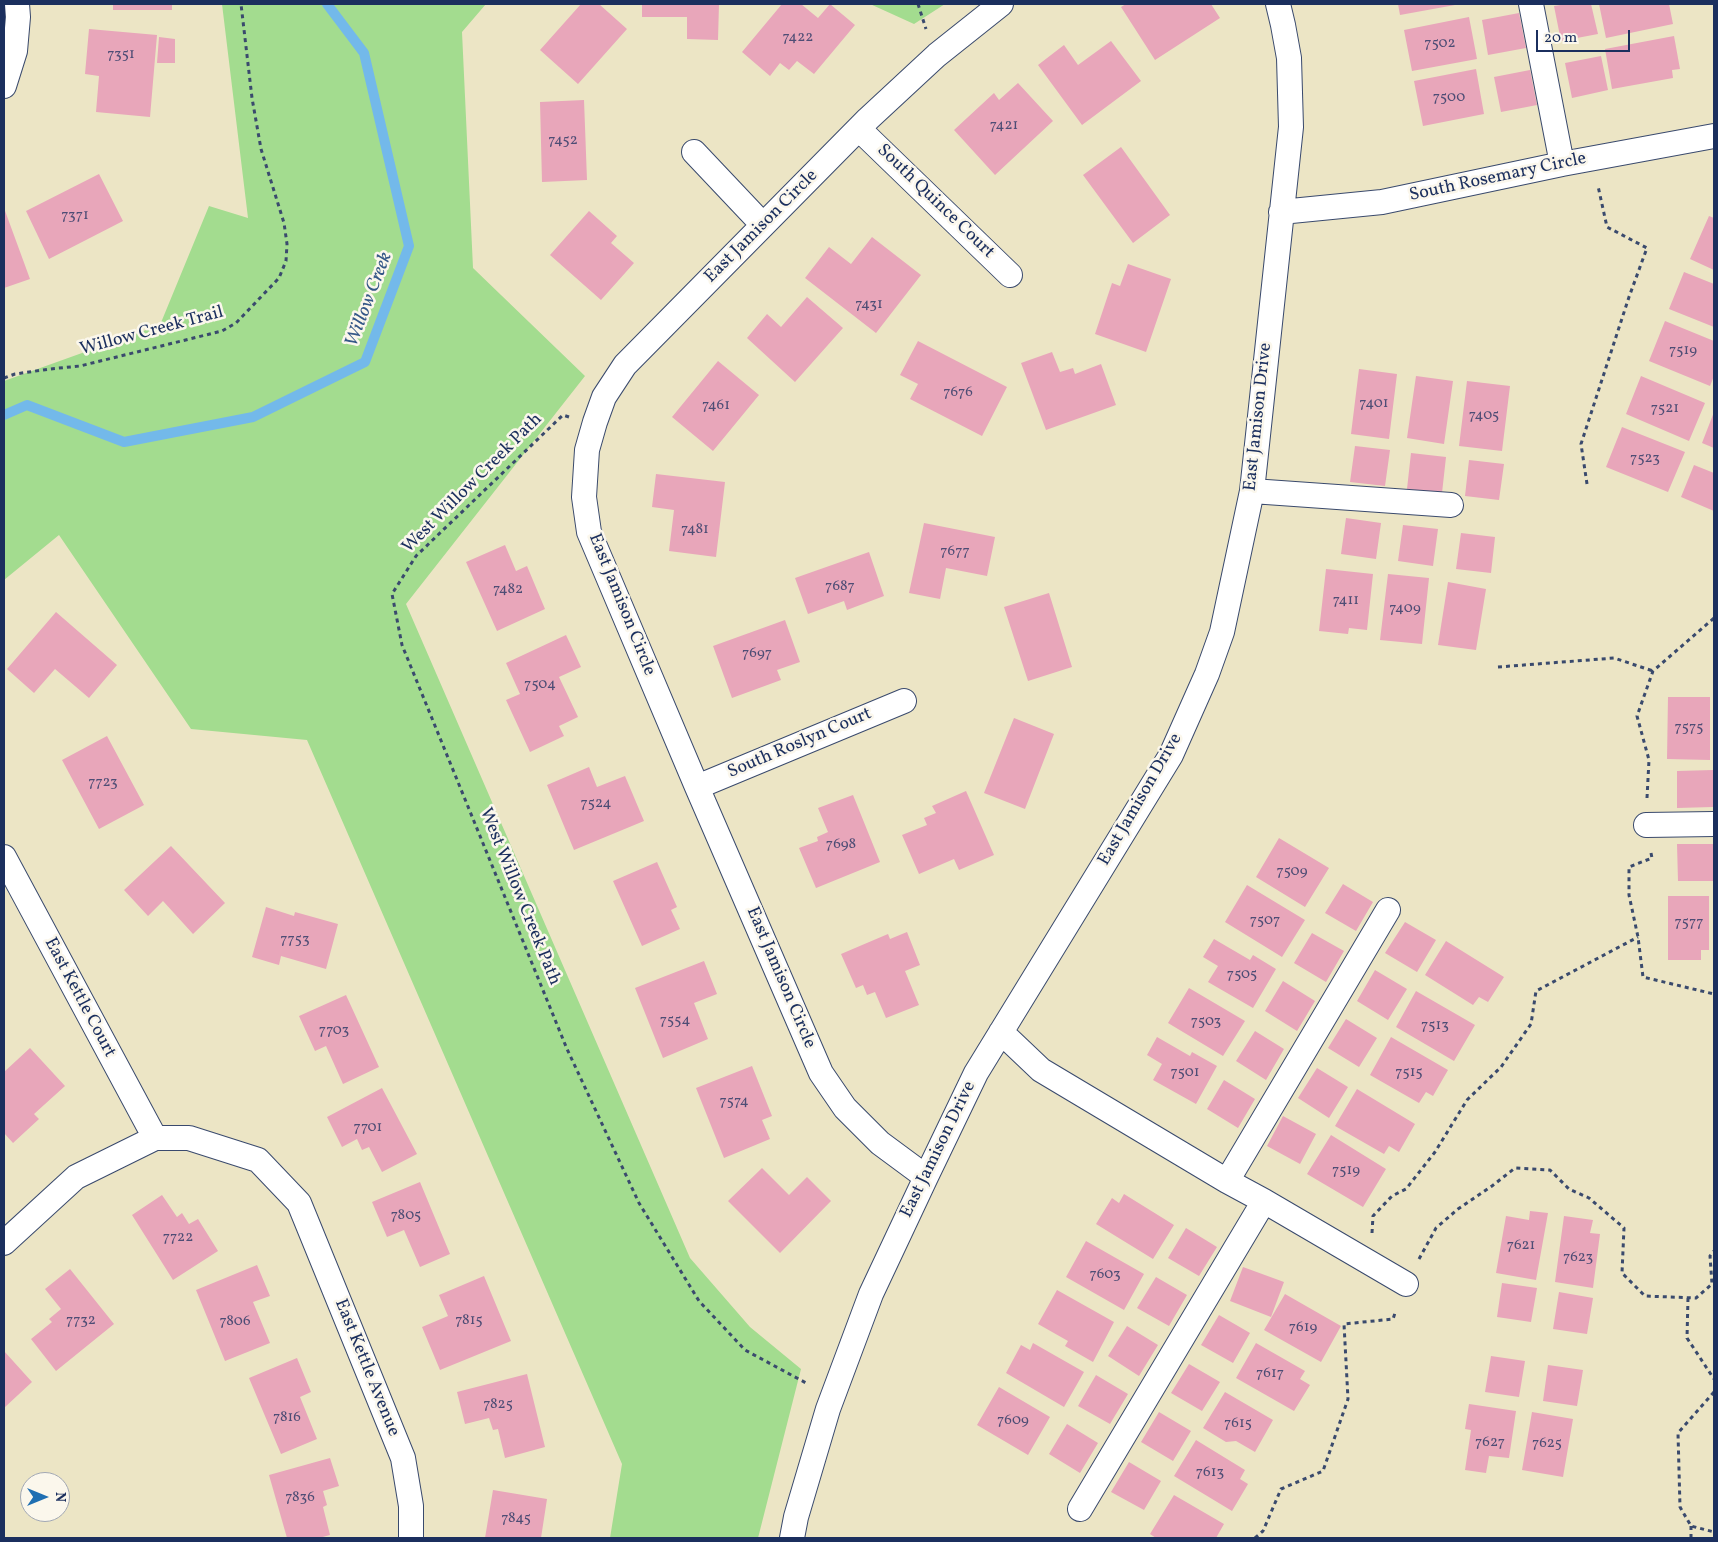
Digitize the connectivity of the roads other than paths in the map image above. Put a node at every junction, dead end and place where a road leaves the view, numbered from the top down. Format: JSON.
{"nodes":[{"id":1,"x":17,"y":4,"type":"edge"},
{"id":2,"x":1001,"y":4,"type":"edge"},
{"id":3,"x":1278,"y":4,"type":"edge"},
{"id":4,"x":1531,"y":4,"type":"edge"},
{"id":5,"x":4,"y":86,"type":"edge"},
{"id":6,"x":859,"y":129,"type":"junction"},
{"id":7,"x":1714,"y":136,"type":"edge"},
{"id":8,"x":694,"y":152,"type":"dead end"},
{"id":9,"x":1562,"y":164,"type":"junction"},
{"id":10,"x":1281,"y":212,"type":"junction"},
{"id":11,"x":764,"y":225,"type":"junction"},
{"id":12,"x":1010,"y":275,"type":"dead end"},
{"id":13,"x":1252,"y":491,"type":"junction"},
{"id":14,"x":1451,"y":505,"type":"dead end"},
{"id":15,"x":904,"y":701,"type":"dead end"},
{"id":16,"x":697,"y":787,"type":"junction"},
{"id":17,"x":1646,"y":824,"type":"road end"},
{"id":18,"x":1714,"y":824,"type":"edge"},
{"id":19,"x":4,"y":857,"type":"edge"},
{"id":20,"x":1388,"y":910,"type":"dead end"},
{"id":21,"x":1002,"y":1032,"type":"junction"},
{"id":22,"x":155,"y":1138,"type":"junction"},
{"id":23,"x":926,"y":1177,"type":"junction"},
{"id":24,"x":1227,"y":1181,"type":"junction"},
{"id":25,"x":1264,"y":1200,"type":"junction"},
{"id":26,"x":4,"y":1244,"type":"edge"},
{"id":27,"x":1406,"y":1284,"type":"road end"},
{"id":28,"x":1080,"y":1509,"type":"dead end"},
{"id":29,"x":411,"y":1538,"type":"edge"},
{"id":30,"x":792,"y":1538,"type":"edge"}],
"edges":[{"from":1,"to":5,"type":"street"},
{"from":2,"to":6,"type":"street","name":"East Jamison Circle"},
{"from":3,"to":10,"type":"street","name":"East Jamison Drive"},
{"from":4,"to":9,"type":"street"},
{"from":6,"to":11,"type":"street","name":"East Jamison Circle"},
{"from":6,"to":12,"type":"street","name":"South Quince Court"},
{"from":7,"to":9,"type":"street","name":"South Rosemary Circle"},
{"from":8,"to":11,"type":"street"},
{"from":9,"to":10,"type":"street","name":"South Rosemary Circle"},
{"from":10,"to":13,"type":"street","name":"East Jamison Drive"},
{"from":11,"to":16,"type":"street","name":"East Jamison Circle"},
{"from":13,"to":14,"type":"street"},
{"from":13,"to":21,"type":"street","name":"East Jamison Drive"},
{"from":15,"to":16,"type":"street","name":"South Roslyn Court"},
{"from":16,"to":23,"type":"street","name":"East Jamison Circle"},
{"from":17,"to":18,"type":"street"},
{"from":19,"to":22,"type":"street","name":"East Kettle Court"},
{"from":20,"to":24,"type":"street"},
{"from":21,"to":23,"type":"street","name":"East Jamison Drive"},
{"from":21,"to":24,"type":"street"},
{"from":22,"to":26,"type":"street"},
{"from":22,"to":29,"type":"street","name":"East Kettle Avenue"},
{"from":23,"to":30,"type":"street","name":"East Jamison Drive"},
{"from":24,"to":25,"type":"street"},
{"from":25,"to":27,"type":"street"},
{"from":25,"to":28,"type":"street"}]}
